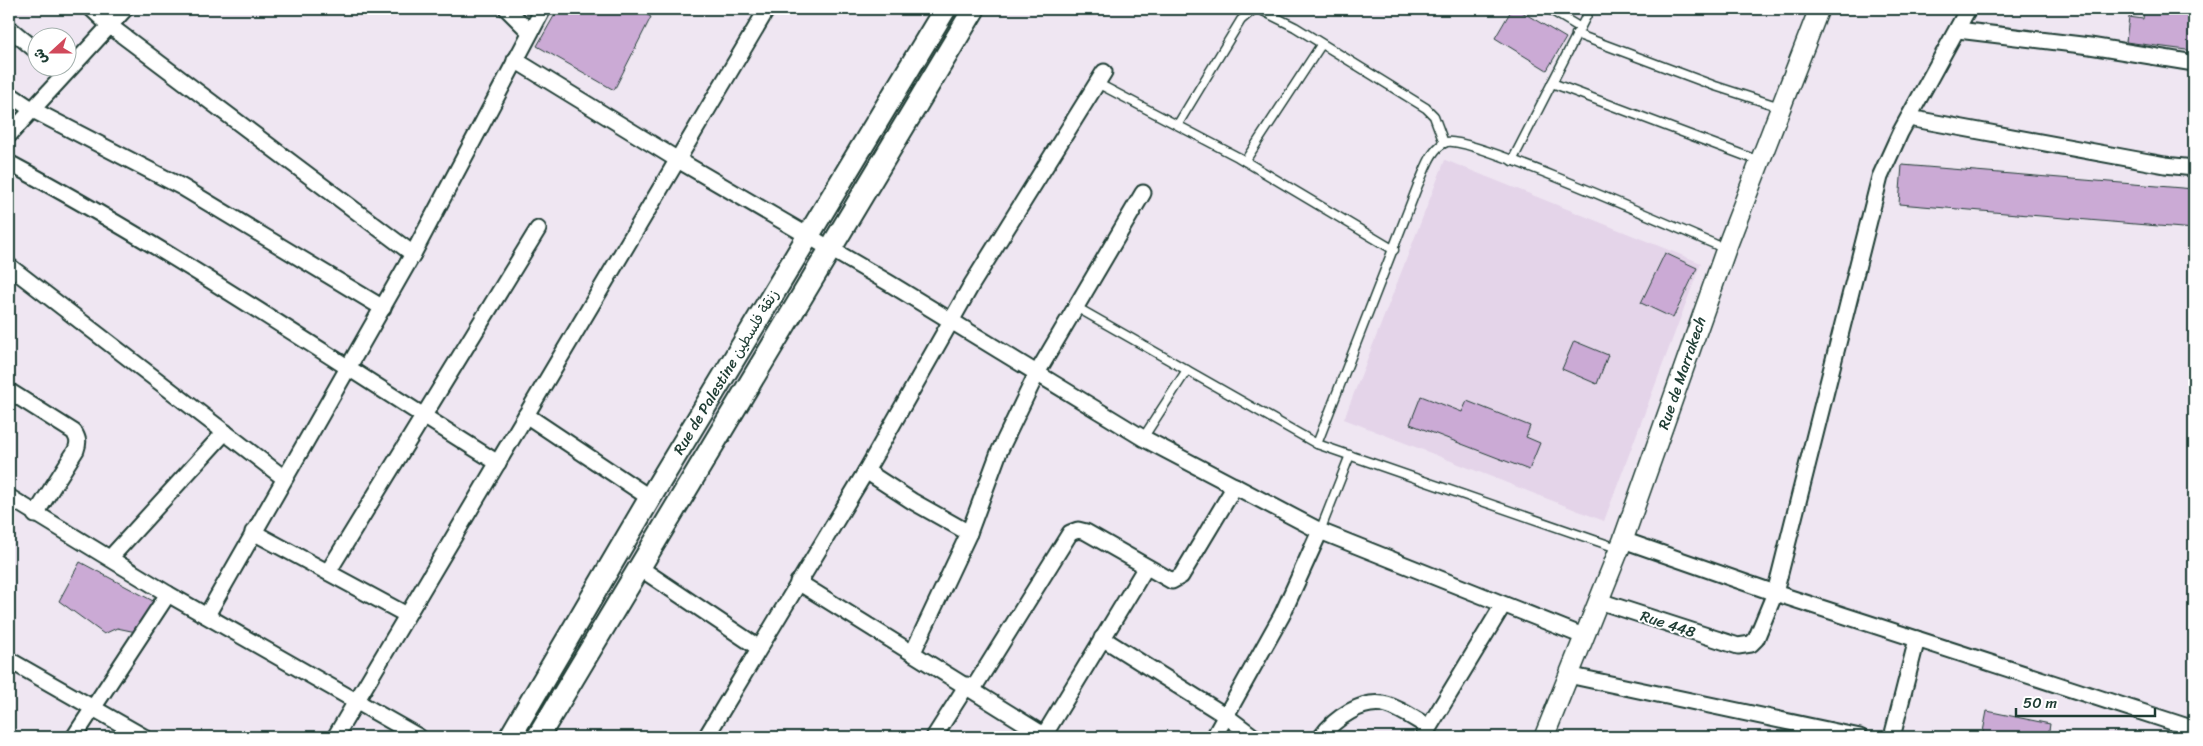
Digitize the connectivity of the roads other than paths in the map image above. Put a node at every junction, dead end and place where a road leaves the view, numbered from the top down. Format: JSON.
{"nodes":[{"id":1,"x":92,"y":9,"type":"edge"},
{"id":2,"x":125,"y":9,"type":"edge"},
{"id":3,"x":507,"y":9,"type":"edge"},
{"id":4,"x":543,"y":9,"type":"edge"},
{"id":5,"x":766,"y":9,"type":"edge"},
{"id":6,"x":945,"y":9,"type":"edge"},
{"id":7,"x":974,"y":9,"type":"edge"},
{"id":8,"x":1254,"y":9,"type":"edge"},
{"id":9,"x":1259,"y":9,"type":"edge"},
{"id":10,"x":1549,"y":9,"type":"edge"},
{"id":11,"x":1590,"y":9,"type":"edge"},
{"id":12,"x":1819,"y":9,"type":"edge"},
{"id":13,"x":1968,"y":9,"type":"edge"},
{"id":14,"x":110,"y":26,"type":"junction"},
{"id":15,"x":9,"y":28,"type":"edge"},
{"id":16,"x":1578,"y":30,"type":"junction"},
{"id":17,"x":1958,"y":30,"type":"junction"},
{"id":18,"x":530,"y":32,"type":"junction"},
{"id":19,"x":28,"y":44,"type":"edge"},
{"id":20,"x":1321,"y":45,"type":"junction"},
{"id":21,"x":78,"y":55,"type":"edge"},
{"id":22,"x":515,"y":60,"type":"junction"},
{"id":23,"x":2194,"y":63,"type":"edge"},
{"id":24,"x":56,"y":78,"type":"edge"},
{"id":25,"x":1100,"y":78,"type":"joint"},
{"id":26,"x":1552,"y":83,"type":"junction"},
{"id":27,"x":9,"y":94,"type":"edge"},
{"id":28,"x":1782,"y":107,"type":"junction"},
{"id":29,"x":33,"y":110,"type":"junction"},
{"id":30,"x":1909,"y":118,"type":"junction"},
{"id":31,"x":1178,"y":124,"type":"junction"},
{"id":32,"x":9,"y":135,"type":"edge"},
{"id":33,"x":1444,"y":143,"type":"junction"},
{"id":34,"x":678,"y":160,"type":"junction"},
{"id":35,"x":1245,"y":161,"type":"junction"},
{"id":36,"x":1512,"y":161,"type":"junction"},
{"id":37,"x":1761,"y":162,"type":"junction"},
{"id":38,"x":9,"y":163,"type":"edge"},
{"id":39,"x":2194,"y":168,"type":"edge"},
{"id":40,"x":1143,"y":193,"type":"dead end"},
{"id":41,"x":538,"y":230,"type":"dead end"},
{"id":42,"x":808,"y":236,"type":"junction"},
{"id":43,"x":831,"y":249,"type":"junction"},
{"id":44,"x":1726,"y":249,"type":"junction"},
{"id":45,"x":1394,"y":250,"type":"junction"},
{"id":46,"x":413,"y":254,"type":"junction"},
{"id":47,"x":9,"y":266,"type":"edge"},
{"id":48,"x":1076,"y":307,"type":"junction"},
{"id":49,"x":383,"y":308,"type":"junction"},
{"id":50,"x":952,"y":322,"type":"junction"},
{"id":51,"x":348,"y":368,"type":"junction"},
{"id":52,"x":1187,"y":370,"type":"junction"},
{"id":53,"x":1037,"y":373,"type":"junction"},
{"id":54,"x":9,"y":391,"type":"edge"},
{"id":55,"x":423,"y":416,"type":"junction"},
{"id":56,"x":526,"y":416,"type":"junction"},
{"id":57,"x":224,"y":432,"type":"junction"},
{"id":58,"x":1143,"y":438,"type":"junction"},
{"id":59,"x":1318,"y":444,"type":"junction"},
{"id":60,"x":1350,"y":455,"type":"junction"},
{"id":61,"x":498,"y":463,"type":"junction"},
{"id":62,"x":866,"y":471,"type":"junction"},
{"id":63,"x":284,"y":478,"type":"junction"},
{"id":64,"x":1235,"y":486,"type":"junction"},
{"id":65,"x":650,"y":498,"type":"junction"},
{"id":66,"x":10,"y":502,"type":"edge"},
{"id":67,"x":35,"y":514,"type":"junction"},
{"id":68,"x":1320,"y":531,"type":"junction"},
{"id":69,"x":253,"y":532,"type":"junction"},
{"id":70,"x":969,"y":533,"type":"junction"},
{"id":71,"x":1621,"y":545,"type":"junction"},
{"id":72,"x":110,"y":558,"type":"junction"},
{"id":73,"x":1146,"y":567,"type":"junction"},
{"id":74,"x":640,"y":568,"type":"junction"},
{"id":75,"x":328,"y":572,"type":"junction"},
{"id":76,"x":798,"y":582,"type":"junction"},
{"id":77,"x":1775,"y":593,"type":"junction"},
{"id":78,"x":168,"y":594,"type":"junction"},
{"id":79,"x":1599,"y":601,"type":"junction"},
{"id":80,"x":1503,"y":606,"type":"junction"},
{"id":81,"x":207,"y":615,"type":"junction"},
{"id":82,"x":407,"y":615,"type":"junction"},
{"id":83,"x":1584,"y":636,"type":"junction"},
{"id":84,"x":1102,"y":638,"type":"junction"},
{"id":85,"x":1917,"y":639,"type":"junction"},
{"id":86,"x":760,"y":648,"type":"junction"},
{"id":87,"x":913,"y":652,"type":"junction"},
{"id":88,"x":9,"y":660,"type":"edge"},
{"id":89,"x":1568,"y":675,"type":"junction"},
{"id":90,"x":970,"y":687,"type":"junction"},
{"id":91,"x":356,"y":701,"type":"junction"},
{"id":92,"x":93,"y":709,"type":"junction"},
{"id":93,"x":1226,"y":716,"type":"junction"},
{"id":94,"x":2194,"y":730,"type":"edge"},
{"id":95,"x":1426,"y":732,"type":"edge"},
{"id":96,"x":712,"y":735,"type":"edge"},
{"id":97,"x":1549,"y":736,"type":"edge"},
{"id":98,"x":74,"y":737,"type":"edge"},
{"id":99,"x":144,"y":737,"type":"edge"},
{"id":100,"x":335,"y":737,"type":"edge"},
{"id":101,"x":419,"y":737,"type":"edge"},
{"id":102,"x":510,"y":737,"type":"edge"},
{"id":103,"x":538,"y":737,"type":"edge"},
{"id":104,"x":934,"y":737,"type":"edge"},
{"id":105,"x":1045,"y":737,"type":"edge"},
{"id":106,"x":1214,"y":737,"type":"edge"},
{"id":107,"x":1254,"y":737,"type":"edge"},
{"id":108,"x":1321,"y":737,"type":"edge"},
{"id":109,"x":1860,"y":737,"type":"edge"},
{"id":110,"x":1892,"y":737,"type":"edge"}],
"edges":[{"from":1,"to":14,"type":"street"},
{"from":2,"to":14,"type":"street"},
{"from":3,"to":18,"type":"street"},
{"from":4,"to":18,"type":"street"},
{"from":5,"to":34,"type":"street"},
{"from":6,"to":42,"type":"main road","name":"Rue de Palestine زنقة فلسطين"},
{"from":7,"to":43,"type":"main road","name":"Rue de Palestine زنقة فلسطين"},
{"from":8,"to":31,"type":"lane"},
{"from":9,"to":20,"type":"lane"},
{"from":10,"to":16,"type":"lane"},
{"from":11,"to":16,"type":"lane"},
{"from":12,"to":28,"type":"street","name":"Rue de Marrakech"},
{"from":13,"to":17,"type":"street"},
{"from":14,"to":21,"type":"street"},
{"from":14,"to":46,"type":"street"},
{"from":15,"to":19,"type":"street"},
{"from":16,"to":26,"type":"lane"},
{"from":16,"to":28,"type":"lane"},
{"from":17,"to":23,"type":"street"},
{"from":17,"to":30,"type":"street"},
{"from":18,"to":22,"type":"street"},
{"from":20,"to":33,"type":"lane"},
{"from":20,"to":35,"type":"lane"},
{"from":22,"to":34,"type":"street"},
{"from":22,"to":46,"type":"street"},
{"from":24,"to":29,"type":"street"},
{"from":25,"to":31,"type":"lane"},
{"from":25,"to":50,"type":"street"},
{"from":26,"to":36,"type":"lane"},
{"from":26,"to":37,"type":"lane"},
{"from":27,"to":29,"type":"street"},
{"from":28,"to":37,"type":"street","name":"Rue de Marrakech"},
{"from":29,"to":32,"type":"street"},
{"from":29,"to":49,"type":"street"},
{"from":30,"to":39,"type":"street"},
{"from":30,"to":77,"type":"street"},
{"from":31,"to":35,"type":"lane"},
{"from":33,"to":36,"type":"lane"},
{"from":33,"to":45,"type":"lane"},
{"from":34,"to":42,"type":"street"},
{"from":34,"to":56,"type":"street"},
{"from":35,"to":45,"type":"lane"},
{"from":36,"to":44,"type":"lane"},
{"from":37,"to":44,"type":"street","name":"Rue de Marrakech"},
{"from":38,"to":51,"type":"street"},
{"from":40,"to":48,"type":"street"},
{"from":41,"to":55,"type":"street"},
{"from":42,"to":43,"type":"street"},
{"from":42,"to":65,"type":"main road","name":"Rue de Palestine زنقة فلسطين"},
{"from":43,"to":50,"type":"street"},
{"from":43,"to":74,"type":"main road","name":"Rue de Palestine زنقة فلسطين"},
{"from":44,"to":71,"type":"street","name":"Rue de Marrakech"},
{"from":45,"to":59,"type":"lane"},
{"from":46,"to":49,"type":"street"},
{"from":47,"to":57,"type":"street"},
{"from":48,"to":52,"type":"lane"},
{"from":48,"to":53,"type":"street"},
{"from":49,"to":51,"type":"street"},
{"from":50,"to":53,"type":"street"},
{"from":50,"to":62,"type":"street"},
{"from":51,"to":55,"type":"street"},
{"from":51,"to":63,"type":"street"},
{"from":52,"to":58,"type":"lane"},
{"from":52,"to":59,"type":"lane"},
{"from":53,"to":58,"type":"street"},
{"from":53,"to":70,"type":"street"},
{"from":54,"to":67,"type":"street"},
{"from":55,"to":61,"type":"street"},
{"from":55,"to":75,"type":"street"},
{"from":56,"to":61,"type":"street"},
{"from":56,"to":65,"type":"street"},
{"from":57,"to":63,"type":"street"},
{"from":57,"to":72,"type":"street"},
{"from":58,"to":64,"type":"street"},
{"from":59,"to":60,"type":"lane"},
{"from":60,"to":68,"type":"lane"},
{"from":60,"to":71,"type":"lane"},
{"from":61,"to":82,"type":"street"},
{"from":62,"to":70,"type":"street"},
{"from":62,"to":76,"type":"street"},
{"from":63,"to":69,"type":"street"},
{"from":64,"to":68,"type":"street"},
{"from":64,"to":73,"type":"street"},
{"from":65,"to":102,"type":"main road","name":"Rue de Palestine زنقة فلسطين"},
{"from":66,"to":67,"type":"street"},
{"from":67,"to":72,"type":"street"},
{"from":68,"to":80,"type":"street"},
{"from":68,"to":93,"type":"street"},
{"from":69,"to":75,"type":"street"},
{"from":69,"to":81,"type":"street"},
{"from":70,"to":87,"type":"street"},
{"from":71,"to":77,"type":"street"},
{"from":71,"to":79,"type":"street","name":"Rue de Marrakech"},
{"from":72,"to":78,"type":"street"},
{"from":73,"to":84,"type":"street"},
{"from":73,"to":90,"type":"street"},
{"from":74,"to":86,"type":"street"},
{"from":74,"to":103,"type":"main road","name":"Rue de Palestine زنقة فلسطين"},
{"from":75,"to":82,"type":"street"},
{"from":76,"to":86,"type":"street"},
{"from":76,"to":87,"type":"street"},
{"from":77,"to":79,"type":"street","name":"Rue 448"},
{"from":77,"to":85,"type":"street"},
{"from":78,"to":81,"type":"street"},
{"from":78,"to":92,"type":"street"},
{"from":79,"to":83,"type":"street","name":"Rue de Marrakech"},
{"from":80,"to":83,"type":"street"},
{"from":80,"to":95,"type":"street"},
{"from":81,"to":91,"type":"street"},
{"from":82,"to":91,"type":"street"},
{"from":83,"to":89,"type":"street","name":"Rue de Marrakech"},
{"from":84,"to":93,"type":"street"},
{"from":84,"to":105,"type":"street"},
{"from":85,"to":94,"type":"street"},
{"from":85,"to":110,"type":"street"},
{"from":86,"to":96,"type":"street"},
{"from":87,"to":90,"type":"street"},
{"from":88,"to":92,"type":"street"},
{"from":89,"to":97,"type":"street","name":"Rue de Marrakech"},
{"from":89,"to":109,"type":"street"},
{"from":90,"to":104,"type":"street"},
{"from":90,"to":105,"type":"street"},
{"from":91,"to":100,"type":"street"},
{"from":91,"to":101,"type":"street"},
{"from":92,"to":98,"type":"street"},
{"from":92,"to":99,"type":"street"},
{"from":93,"to":106,"type":"street"},
{"from":93,"to":107,"type":"street"},
{"from":95,"to":108,"type":"street"}]}
